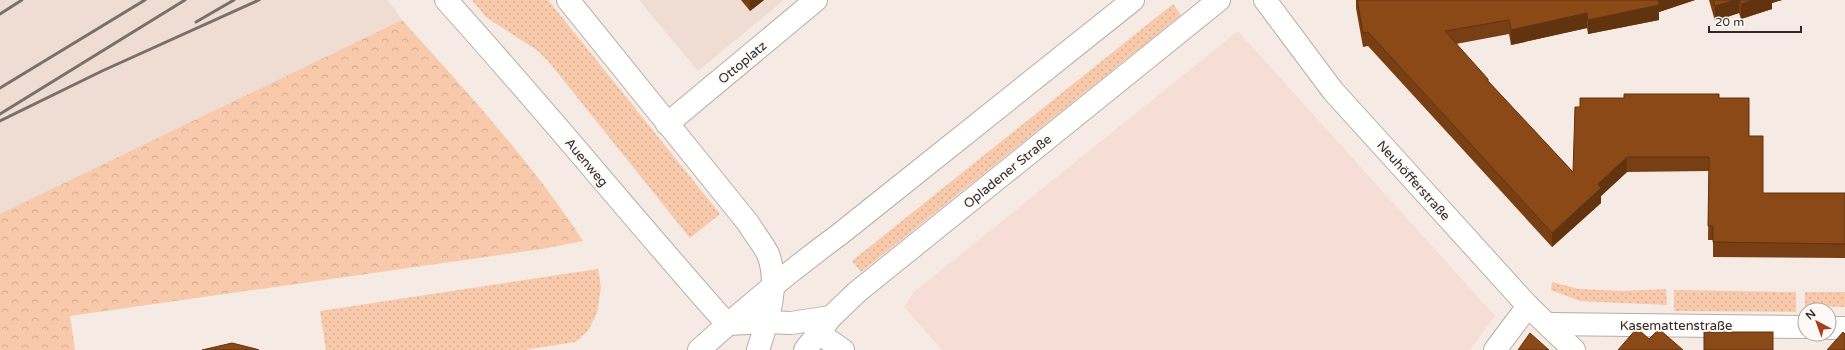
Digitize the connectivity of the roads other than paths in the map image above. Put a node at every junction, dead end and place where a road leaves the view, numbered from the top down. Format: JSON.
{"nodes":[{"id":1,"x":446,"y":0,"type":"edge"},
{"id":2,"x":568,"y":0,"type":"edge"},
{"id":3,"x":816,"y":0,"type":"edge"},
{"id":4,"x":1133,"y":0,"type":"edge"},
{"id":5,"x":1219,"y":0,"type":"edge"},
{"id":6,"x":1265,"y":0,"type":"edge"},
{"id":7,"x":667,"y":124,"type":"junction"},
{"id":8,"x":774,"y":283,"type":"junction"},
{"id":9,"x":1528,"y":306,"type":"junction"},
{"id":10,"x":767,"y":322,"type":"junction"},
{"id":11,"x":727,"y":324,"type":"junction"},
{"id":12,"x":1548,"y":324,"type":"junction"},
{"id":13,"x":824,"y":325,"type":"junction"},
{"id":14,"x":1797,"y":327,"type":"edge"},
{"id":15,"x":699,"y":350,"type":"edge"},
{"id":16,"x":718,"y":350,"type":"edge"},
{"id":17,"x":758,"y":350,"type":"edge"},
{"id":18,"x":805,"y":350,"type":"edge"},
{"id":19,"x":843,"y":350,"type":"edge"},
{"id":20,"x":1495,"y":350,"type":"edge"},
{"id":21,"x":1574,"y":350,"type":"edge"}],
"edges":[{"from":1,"to":11,"type":"street","name":"Auenweg"},
{"from":2,"to":7,"type":"street"},
{"from":3,"to":7,"type":"street","name":"Ottoplatz"},
{"from":4,"to":8,"type":"street"},
{"from":5,"to":13,"type":"street","name":"Opladener Straße"},
{"from":6,"to":9,"type":"street","name":"Neuhöfferstraße"},
{"from":7,"to":8,"type":"street"},
{"from":8,"to":10,"type":"street"},
{"from":8,"to":11,"type":"street"},
{"from":9,"to":12,"type":"street","name":"Neuhöfferstraße"},
{"from":9,"to":20,"type":"street"},
{"from":10,"to":11,"type":"street"},
{"from":10,"to":13,"type":"street"},
{"from":10,"to":17,"type":"street"},
{"from":11,"to":15,"type":"street"},
{"from":11,"to":16,"type":"street"},
{"from":12,"to":14,"type":"street","name":"Kasemattenstraße"},
{"from":12,"to":21,"type":"street","name":"Neuhöfferstraße"},
{"from":13,"to":18,"type":"street","name":"Opladener Straße"},
{"from":13,"to":19,"type":"street"}]}
